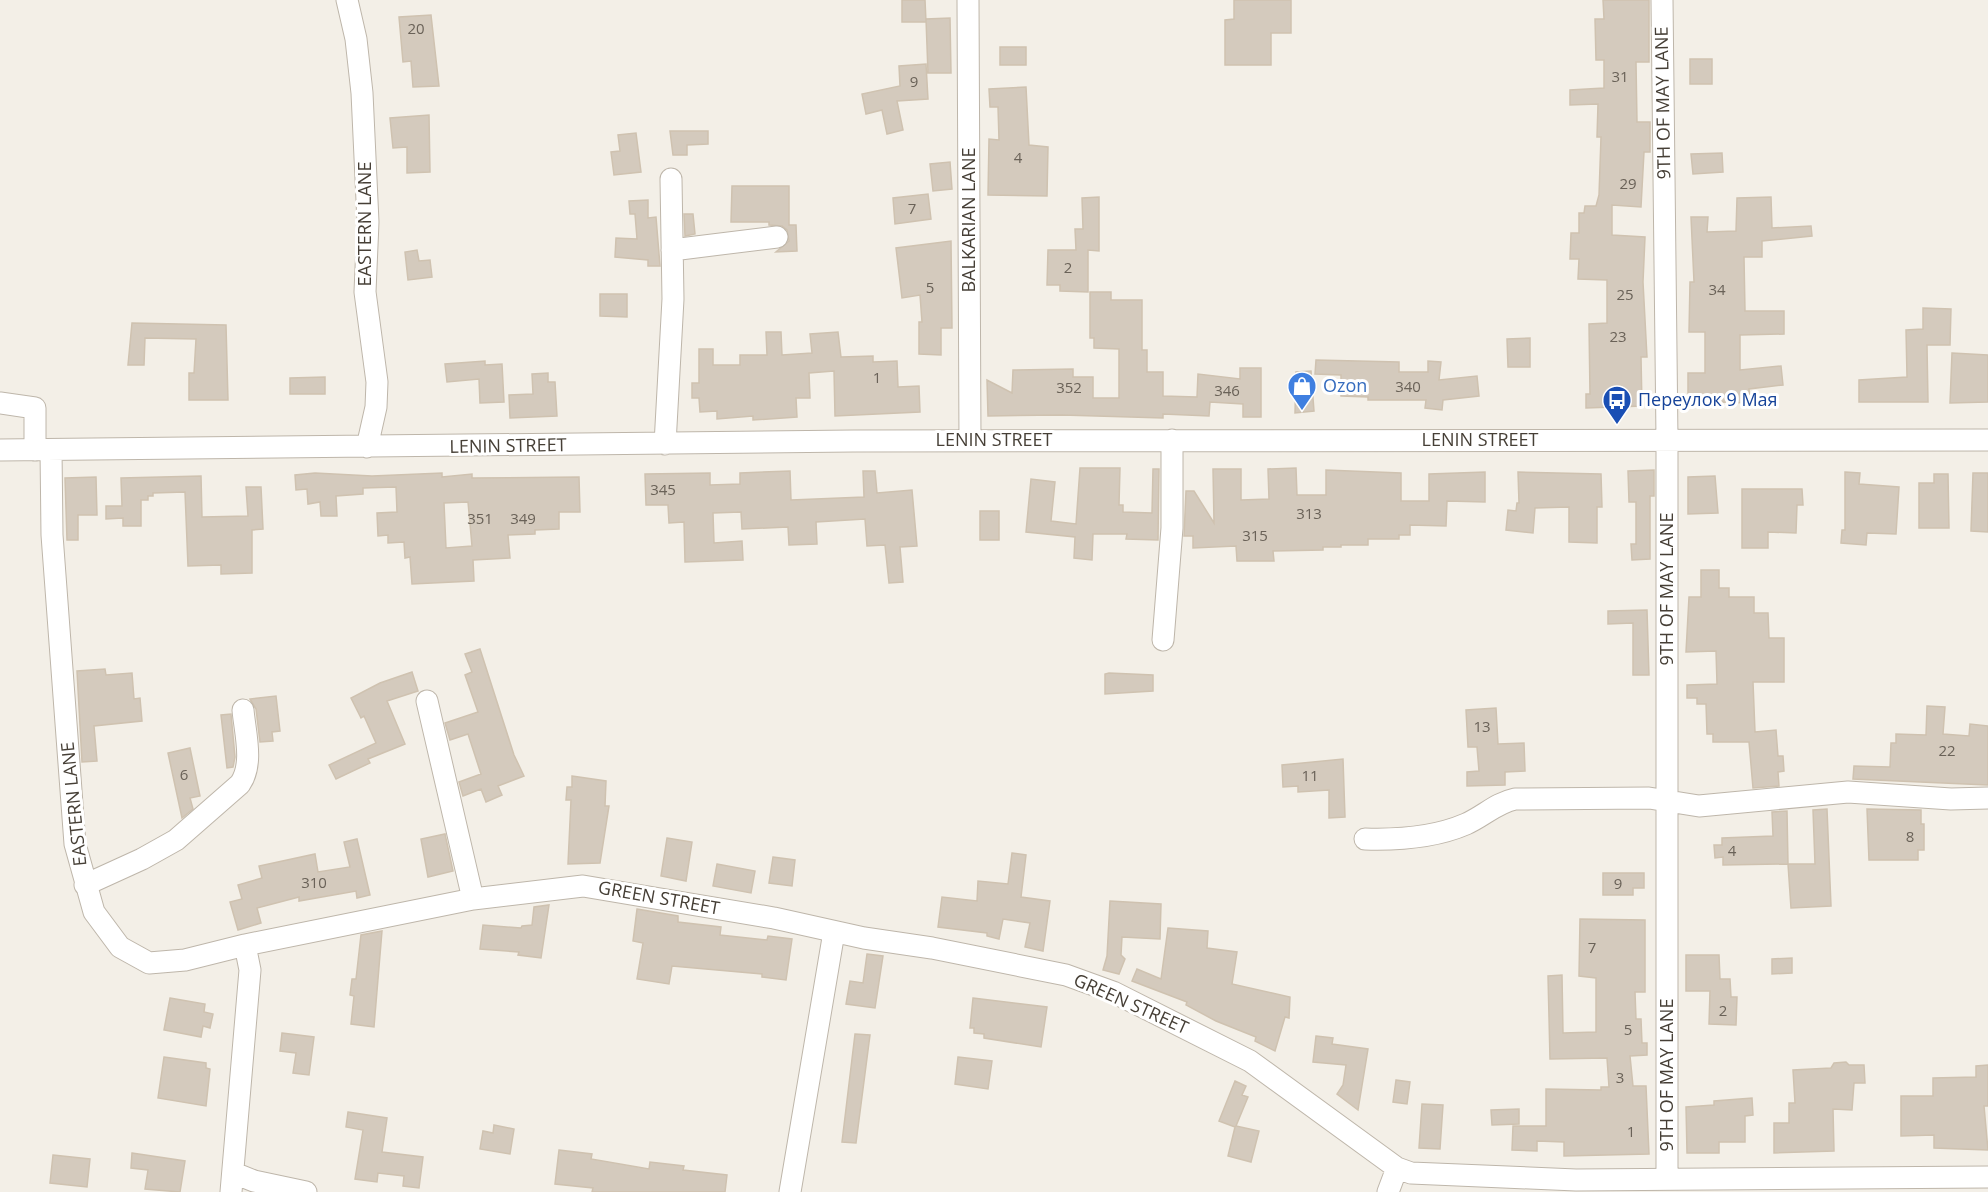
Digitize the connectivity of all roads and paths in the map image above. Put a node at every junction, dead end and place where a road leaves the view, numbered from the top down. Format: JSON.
{"nodes":[{"id":1,"x":347,"y":0,"type":"edge"},
{"id":2,"x":968,"y":0,"type":"edge"},
{"id":3,"x":1662,"y":0,"type":"edge"},
{"id":4,"x":671,"y":179,"type":"dead end"},
{"id":5,"x":777,"y":237,"type":"dead end"},
{"id":6,"x":672,"y":250,"type":"junction"},
{"id":7,"x":0,"y":404,"type":"edge"},
{"id":8,"x":1667,"y":439,"type":"junction"},
{"id":9,"x":1172,"y":440,"type":"junction"},
{"id":10,"x":1988,"y":440,"type":"edge"},
{"id":11,"x":970,"y":441,"type":"junction"},
{"id":12,"x":665,"y":444,"type":"junction"},
{"id":13,"x":367,"y":447,"type":"junction"},
{"id":14,"x":0,"y":450,"type":"edge"},
{"id":15,"x":43,"y":450,"type":"junction"},
{"id":16,"x":1163,"y":640,"type":"dead end"},
{"id":17,"x":427,"y":701,"type":"dead end"},
{"id":18,"x":243,"y":710,"type":"dead end"},
{"id":19,"x":1988,"y":798,"type":"edge"},
{"id":20,"x":1665,"y":801,"type":"junction"},
{"id":21,"x":1365,"y":839,"type":"dead end"},
{"id":22,"x":85,"y":885,"type":"junction"},
{"id":23,"x":473,"y":900,"type":"junction"},
{"id":24,"x":834,"y":932,"type":"junction"},
{"id":25,"x":245,"y":945,"type":"junction"},
{"id":26,"x":1397,"y":1168,"type":"junction"},
{"id":27,"x":1988,"y":1177,"type":"edge"},
{"id":28,"x":1666,"y":1178,"type":"junction"},
{"id":29,"x":232,"y":1182,"type":"edge"},
{"id":30,"x":306,"y":1192,"type":"edge"},
{"id":31,"x":790,"y":1192,"type":"edge"},
{"id":32,"x":1388,"y":1192,"type":"edge"}],
"edges":[{"from":1,"to":13,"type":"street","name":"EASTERN LANE"},
{"from":2,"to":11,"type":"street","name":"BALKARIAN LANE"},
{"from":3,"to":8,"type":"street","name":"9TH OF MAY LANE"},
{"from":4,"to":6,"type":"street"},
{"from":5,"to":6,"type":"street"},
{"from":6,"to":12,"type":"street"},
{"from":7,"to":15,"type":"street","name":"EASTERN LANE"},
{"from":8,"to":9,"type":"street","name":"LENIN STREET"},
{"from":8,"to":10,"type":"street","name":"LENIN STREET"},
{"from":8,"to":20,"type":"street","name":"9TH OF MAY LANE"},
{"from":9,"to":11,"type":"street","name":"LENIN STREET"},
{"from":9,"to":16,"type":"street"},
{"from":11,"to":12,"type":"street","name":"LENIN STREET"},
{"from":12,"to":13,"type":"street","name":"LENIN STREET"},
{"from":13,"to":15,"type":"street","name":"LENIN STREET"},
{"from":14,"to":15,"type":"street","name":"LENIN STREET"},
{"from":15,"to":22,"type":"street","name":"EASTERN LANE"},
{"from":17,"to":23,"type":"street"},
{"from":18,"to":22,"type":"street"},
{"from":19,"to":20,"type":"street"},
{"from":20,"to":21,"type":"street"},
{"from":20,"to":28,"type":"street","name":"9TH OF MAY LANE"},
{"from":22,"to":25,"type":"street","name":"EASTERN LANE"},
{"from":23,"to":24,"type":"street","name":"GREEN STREET"},
{"from":23,"to":25,"type":"street","name":"GREEN STREET"},
{"from":24,"to":26,"type":"street","name":"GREEN STREET"},
{"from":24,"to":31,"type":"street"},
{"from":25,"to":29,"type":"street"},
{"from":26,"to":28,"type":"street","name":"GREEN STREET"},
{"from":26,"to":32,"type":"street"},
{"from":27,"to":28,"type":"street","name":"GREEN STREET"},
{"from":29,"to":30,"type":"street"}]}
